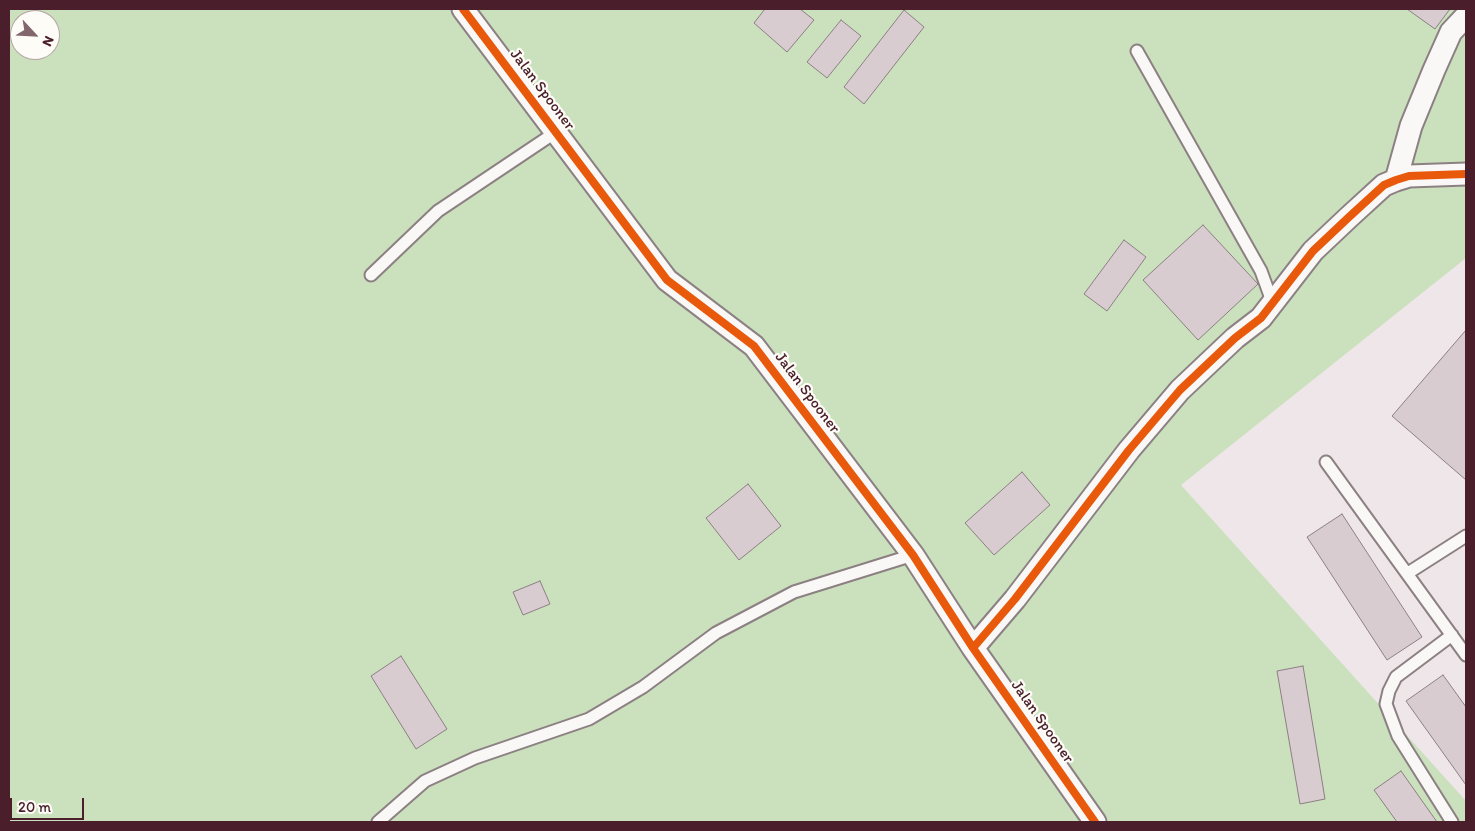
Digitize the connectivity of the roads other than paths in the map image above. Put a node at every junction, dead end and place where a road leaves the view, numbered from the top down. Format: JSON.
{"nodes":[{"id":1,"x":463,"y":9,"type":"edge"},
{"id":2,"x":1466,"y":16,"type":"edge"},
{"id":3,"x":1137,"y":51,"type":"dead end"},
{"id":4,"x":556,"y":132,"type":"junction"},
{"id":5,"x":1466,"y":174,"type":"edge"},
{"id":6,"x":1396,"y":180,"type":"junction"},
{"id":7,"x":371,"y":276,"type":"dead end"},
{"id":8,"x":1273,"y":304,"type":"junction"},
{"id":9,"x":1326,"y":462,"type":"dead end"},
{"id":10,"x":1466,"y":536,"type":"edge"},
{"id":11,"x":913,"y":555,"type":"junction"},
{"id":12,"x":1408,"y":573,"type":"junction"},
{"id":13,"x":1452,"y":636,"type":"junction"},
{"id":14,"x":973,"y":648,"type":"junction"},
{"id":15,"x":1466,"y":655,"type":"edge"},
{"id":16,"x":378,"y":822,"type":"edge"},
{"id":17,"x":1095,"y":822,"type":"edge"},
{"id":18,"x":1452,"y":822,"type":"edge"}],
"edges":[{"from":1,"to":4,"type":"street","name":"Jalan Spooner"},
{"from":2,"to":6,"type":"street"},
{"from":3,"to":8,"type":"lane"},
{"from":4,"to":7,"type":"lane"},
{"from":4,"to":11,"type":"street","name":"Jalan Spooner"},
{"from":5,"to":6,"type":"street"},
{"from":6,"to":8,"type":"street"},
{"from":8,"to":14,"type":"street"},
{"from":9,"to":12,"type":"lane"},
{"from":10,"to":12,"type":"lane"},
{"from":11,"to":14,"type":"street","name":"Jalan Spooner"},
{"from":11,"to":16,"type":"lane"},
{"from":12,"to":13,"type":"lane"},
{"from":13,"to":15,"type":"lane"},
{"from":13,"to":18,"type":"lane"},
{"from":14,"to":17,"type":"street","name":"Jalan Spooner"}]}
